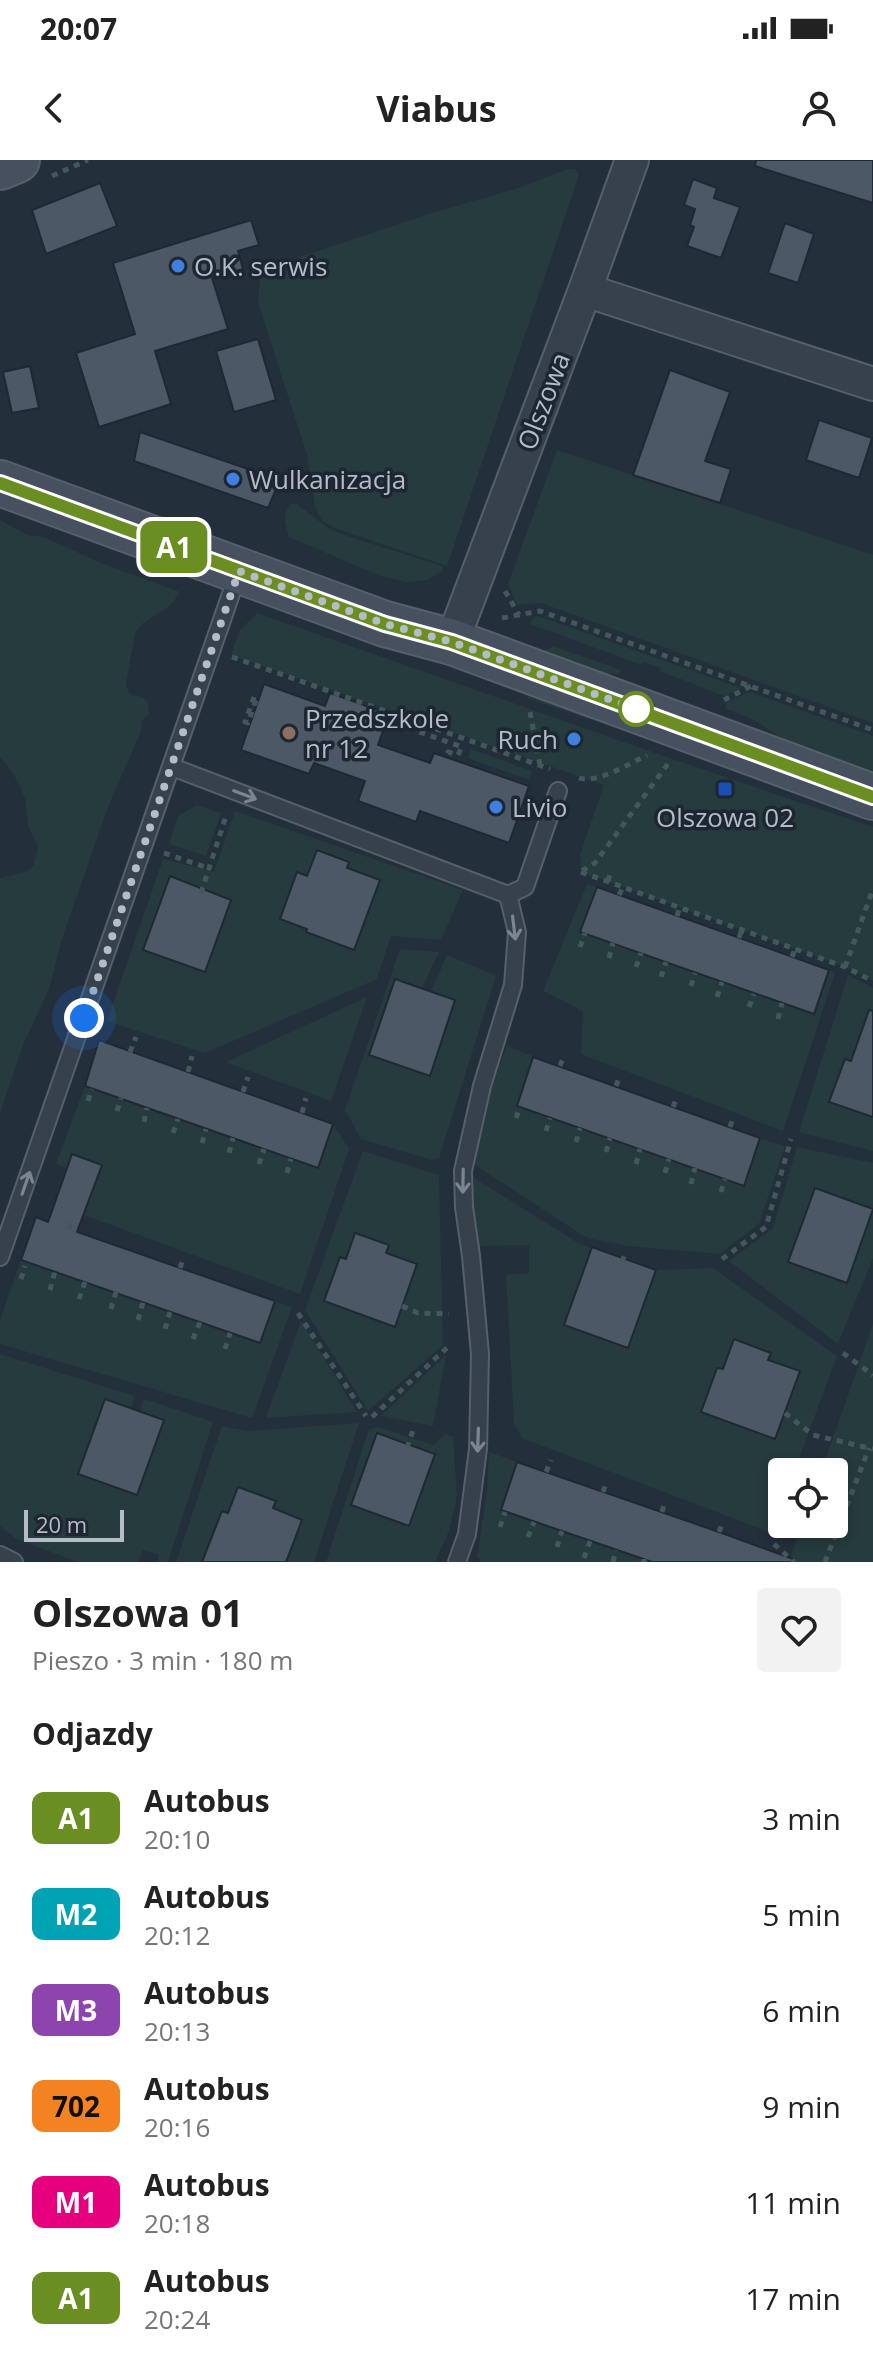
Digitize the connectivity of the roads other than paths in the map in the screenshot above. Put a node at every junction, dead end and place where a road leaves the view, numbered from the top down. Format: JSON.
{"nodes":[{"id":1,"x":17,"y":160,"type":"edge"},
{"id":2,"x":632,"y":160,"type":"edge"},
{"id":3,"x":0,"y":167,"type":"edge"},
{"id":4,"x":585,"y":290,"type":"junction"},
{"id":5,"x":873,"y":384,"type":"edge"},
{"id":6,"x":0,"y":483,"type":"edge"},
{"id":7,"x":239,"y":571,"type":"junction"},
{"id":8,"x":452,"y":642,"type":"junction"},
{"id":9,"x":172,"y":767,"type":"junction"},
{"id":10,"x":558,"y":791,"type":"dead end"},
{"id":11,"x":873,"y":797,"type":"edge"},
{"id":12,"x":508,"y":895,"type":"junction"},
{"id":13,"x":0,"y":1257,"type":"edge"},
{"id":14,"x":0,"y":1555,"type":"edge"},
{"id":15,"x":14,"y":1562,"type":"edge"},
{"id":16,"x":457,"y":1562,"type":"edge"}],
"edges":[{"from":1,"to":3,"type":"street"},
{"from":2,"to":4,"type":"street","name":"Olszowa"},
{"from":4,"to":5,"type":"street"},
{"from":4,"to":8,"type":"street","name":"Olszowa"},
{"from":6,"to":7,"type":"street"},
{"from":7,"to":8,"type":"street"},
{"from":7,"to":9,"type":"lane"},
{"from":8,"to":11,"type":"street"},
{"from":9,"to":12,"type":"lane","one_way":true},
{"from":13,"to":9,"type":"lane","one_way":true},
{"from":10,"to":12,"type":"lane"},
{"from":12,"to":16,"type":"lane","one_way":true},
{"from":14,"to":15,"type":"lane"}]}
